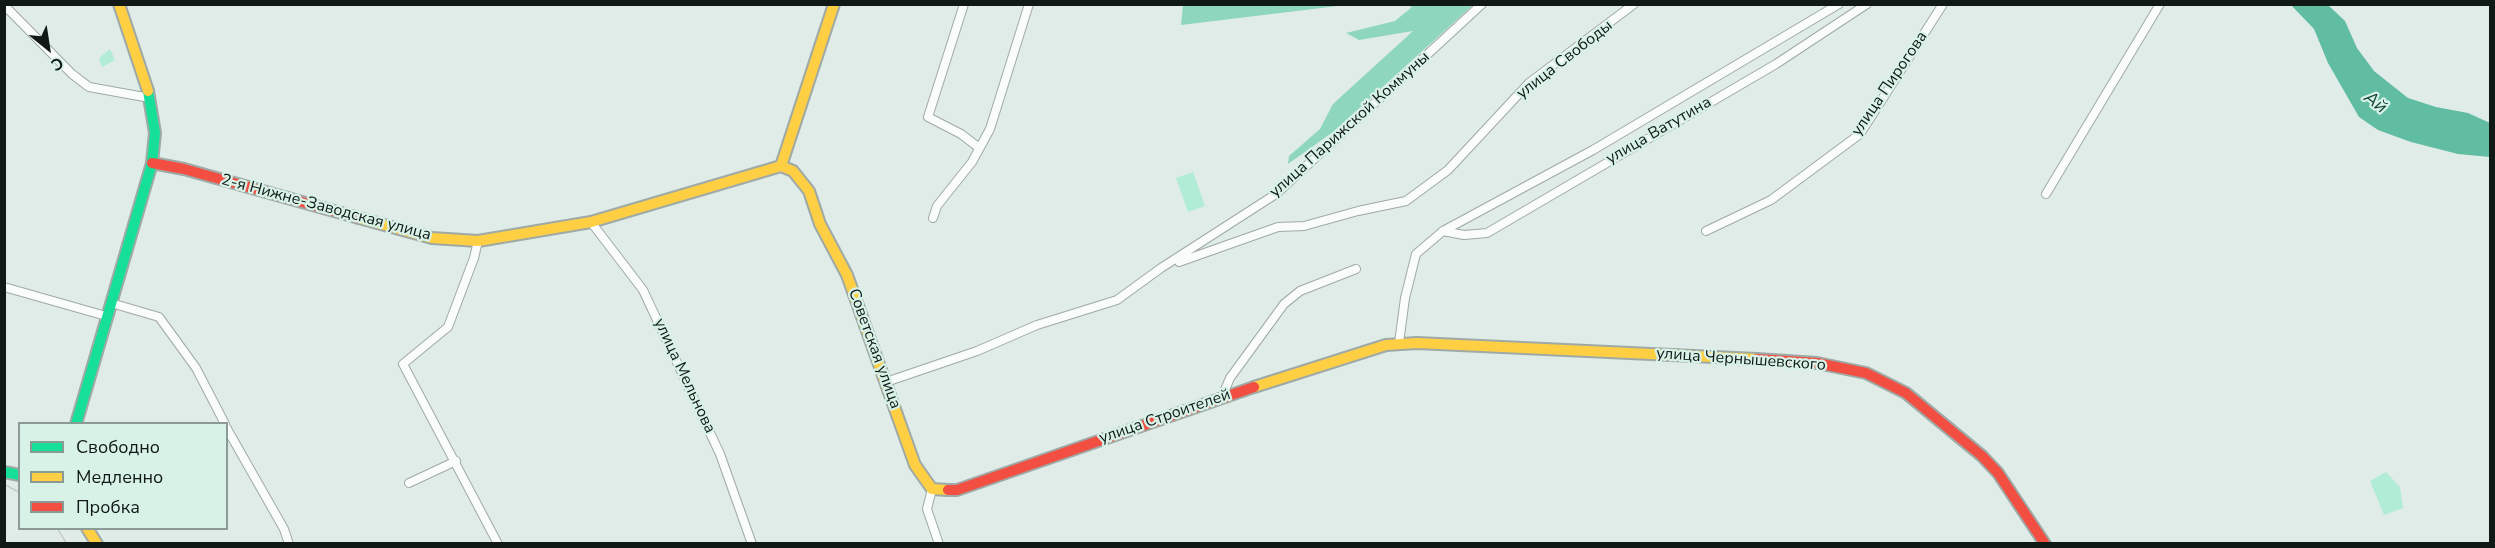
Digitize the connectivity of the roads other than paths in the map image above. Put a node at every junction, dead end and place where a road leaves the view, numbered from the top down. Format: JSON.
{"nodes":[{"id":1,"x":119,"y":4,"type":"edge"},
{"id":2,"x":834,"y":4,"type":"edge"},
{"id":3,"x":964,"y":4,"type":"edge"},
{"id":4,"x":1029,"y":4,"type":"edge"},
{"id":5,"x":1482,"y":4,"type":"edge"},
{"id":6,"x":1634,"y":4,"type":"edge"},
{"id":7,"x":1839,"y":4,"type":"edge"},
{"id":8,"x":1868,"y":4,"type":"edge"},
{"id":9,"x":1943,"y":4,"type":"edge"},
{"id":10,"x":2160,"y":4,"type":"edge"},
{"id":11,"x":4,"y":5,"type":"edge"},
{"id":12,"x":150,"y":98,"type":"junction"},
{"id":13,"x":978,"y":147,"type":"junction"},
{"id":14,"x":152,"y":163,"type":"junction"},
{"id":15,"x":781,"y":165,"type":"junction"},
{"id":16,"x":2046,"y":194,"type":"dead end"},
{"id":17,"x":933,"y":218,"type":"dead end"},
{"id":18,"x":591,"y":222,"type":"junction"},
{"id":19,"x":1443,"y":231,"type":"junction"},
{"id":20,"x":1706,"y":231,"type":"dead end"},
{"id":21,"x":478,"y":241,"type":"junction"},
{"id":22,"x":1161,"y":268,"type":"junction"},
{"id":23,"x":1356,"y":268,"type":"dead end"},
{"id":24,"x":4,"y":287,"type":"edge"},
{"id":25,"x":111,"y":303,"type":"junction"},
{"id":26,"x":106,"y":316,"type":"junction"},
{"id":27,"x":1399,"y":343,"type":"junction"},
{"id":28,"x":886,"y":382,"type":"junction"},
{"id":29,"x":1222,"y":397,"type":"junction"},
{"id":30,"x":76,"y":422,"type":"edge"},
{"id":31,"x":224,"y":422,"type":"edge"},
{"id":32,"x":228,"y":429,"type":"edge"},
{"id":33,"x":456,"y":461,"type":"junction"},
{"id":34,"x":409,"y":483,"type":"dead end"},
{"id":35,"x":932,"y":489,"type":"junction"},
{"id":36,"x":88,"y":530,"type":"edge"},
{"id":37,"x":97,"y":543,"type":"edge"},
{"id":38,"x":289,"y":543,"type":"edge"},
{"id":39,"x":498,"y":543,"type":"edge"},
{"id":40,"x":752,"y":543,"type":"edge"},
{"id":41,"x":939,"y":543,"type":"edge"},
{"id":42,"x":2046,"y":543,"type":"edge"}],
"edges":[{"from":1,"to":12,"type":"main road"},
{"from":2,"to":15,"type":"main road"},
{"from":3,"to":13,"type":"street"},
{"from":4,"to":13,"type":"street"},
{"from":5,"to":22,"type":"street","name":"улица Парижской Коммуны"},
{"from":6,"to":22,"type":"street","name":"улица Свободы"},
{"from":7,"to":19,"type":"street","name":"улица Ватутина"},
{"from":8,"to":19,"type":"street","name":"улица Ватутина"},
{"from":9,"to":20,"type":"street","name":"улица Пирогова"},
{"from":10,"to":16,"type":"street"},
{"from":11,"to":12,"type":"street"},
{"from":12,"to":14,"type":"main road"},
{"from":13,"to":17,"type":"street"},
{"from":14,"to":21,"type":"main road","name":"2-я Нижне-Заводская улица"},
{"from":14,"to":25,"type":"main road"},
{"from":15,"to":18,"type":"main road","name":"2-я Нижне-Заводская улица"},
{"from":15,"to":28,"type":"main road","name":"Советская улица"},
{"from":18,"to":21,"type":"main road","name":"2-я Нижне-Заводская улица"},
{"from":18,"to":40,"type":"street","name":"улица Мельнова"},
{"from":19,"to":27,"type":"street","name":"улица Ватутина"},
{"from":21,"to":33,"type":"street"},
{"from":22,"to":28,"type":"street","name":"улица Парижской Коммуны"},
{"from":23,"to":29,"type":"street"},
{"from":24,"to":26,"type":"street"},
{"from":25,"to":26,"type":"main road"},
{"from":25,"to":31,"type":"street"},
{"from":26,"to":30,"type":"main road"},
{"from":27,"to":29,"type":"main road","name":"улица Строителей"},
{"from":27,"to":42,"type":"main road","name":"улица Чернышевского"},
{"from":28,"to":35,"type":"main road","name":"Советская улица"},
{"from":29,"to":35,"type":"main road","name":"улица Строителей"},
{"from":32,"to":38,"type":"street"},
{"from":33,"to":34,"type":"street"},
{"from":33,"to":39,"type":"street"},
{"from":35,"to":41,"type":"street"},
{"from":36,"to":37,"type":"main road"}]}
